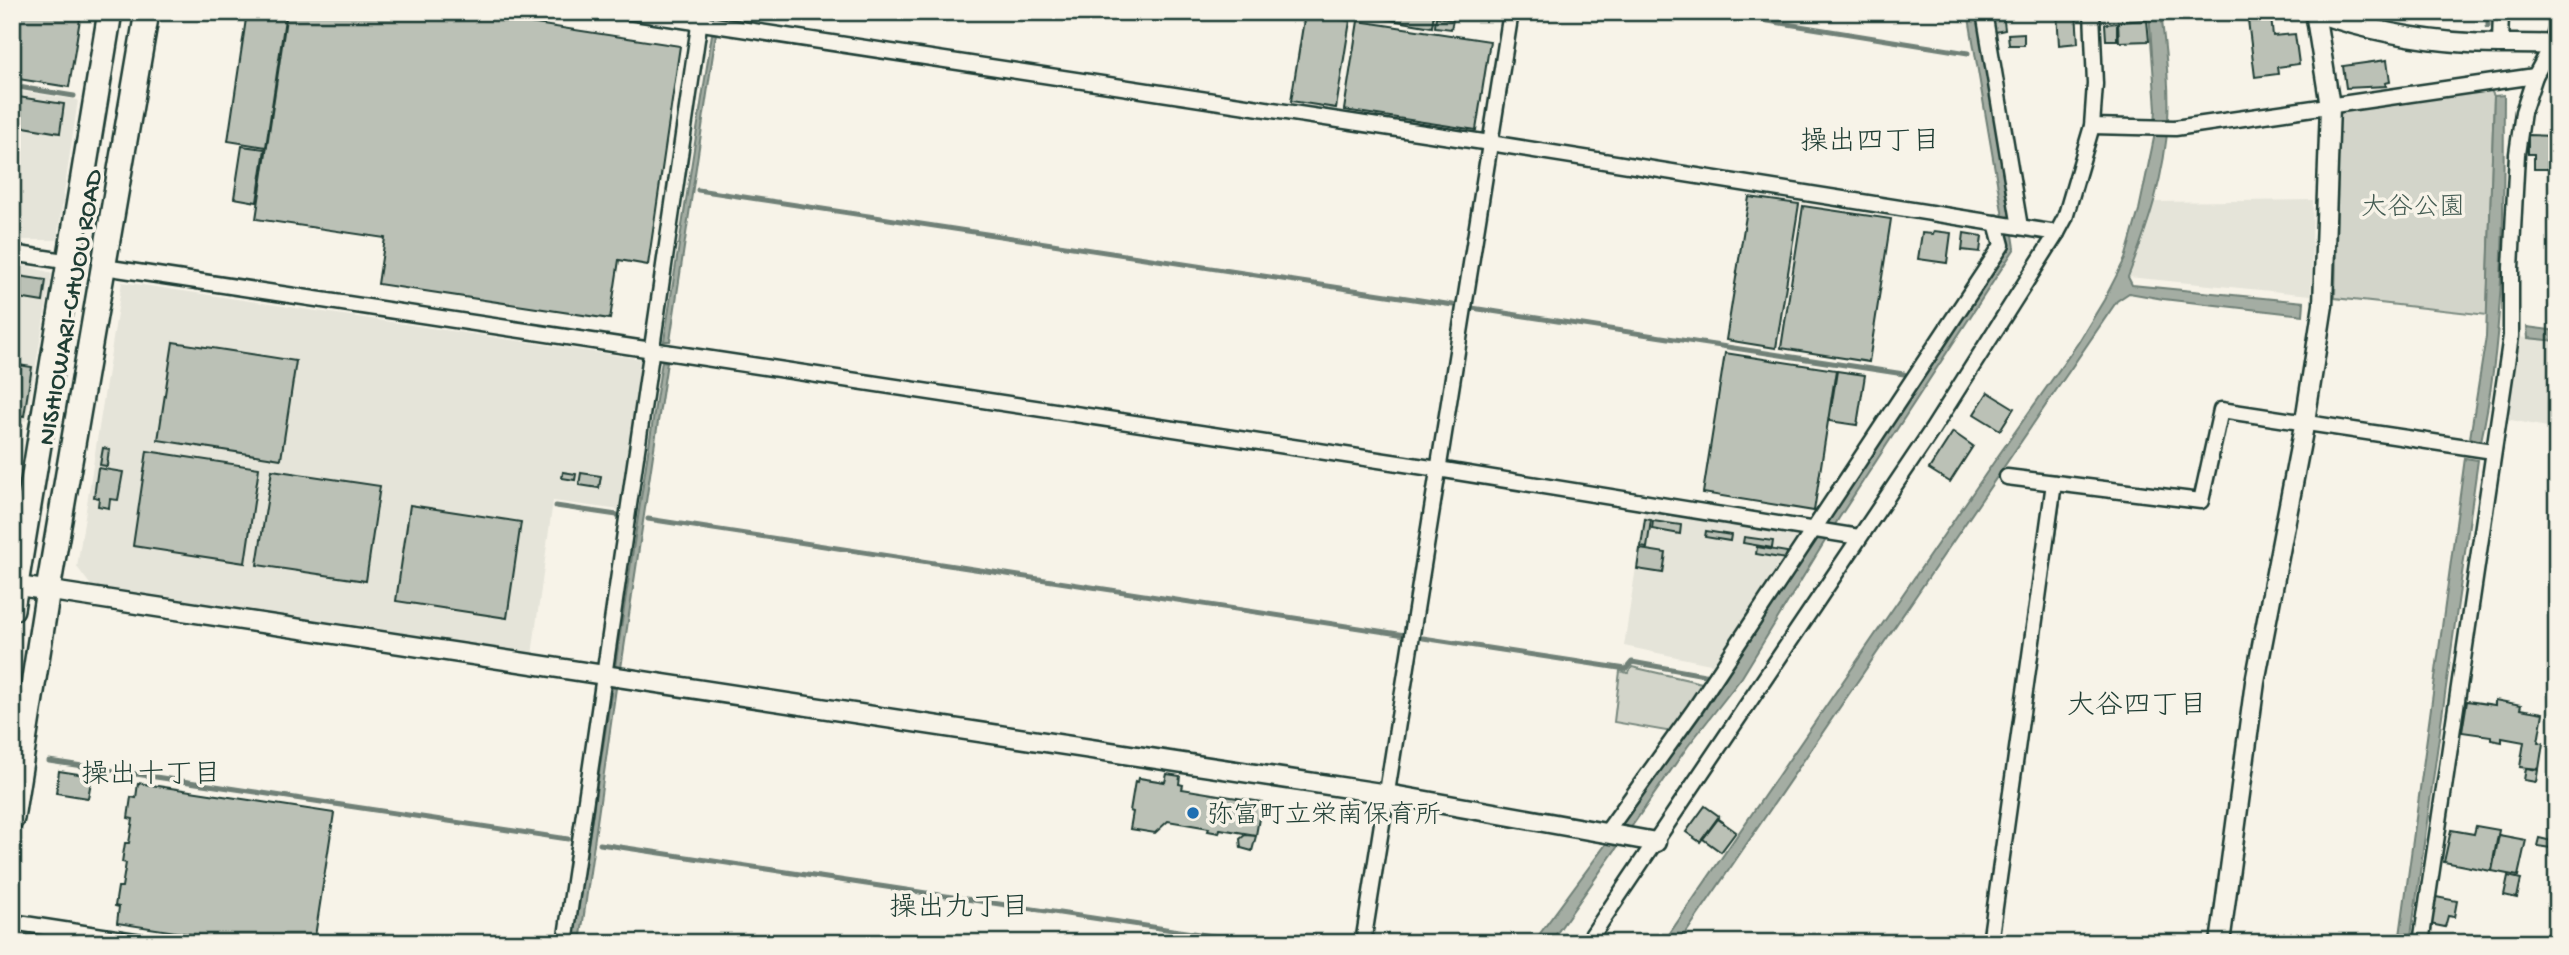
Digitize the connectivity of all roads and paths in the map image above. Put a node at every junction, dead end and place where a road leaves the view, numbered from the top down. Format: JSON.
{"nodes":[{"id":1,"x":110,"y":12,"type":"edge"},
{"id":2,"x":147,"y":12,"type":"edge"},
{"id":3,"x":629,"y":12,"type":"edge"},
{"id":4,"x":1511,"y":12,"type":"edge"},
{"id":5,"x":1984,"y":12,"type":"edge"},
{"id":6,"x":2092,"y":12,"type":"edge"},
{"id":7,"x":2315,"y":12,"type":"edge"},
{"id":8,"x":2501,"y":12,"type":"edge"},
{"id":9,"x":700,"y":18,"type":"edge"},
{"id":10,"x":2557,"y":26,"type":"edge"},
{"id":11,"x":2500,"y":44,"type":"junction"},
{"id":12,"x":2554,"y":45,"type":"edge"},
{"id":13,"x":2535,"y":76,"type":"junction"},
{"id":14,"x":2330,"y":106,"type":"junction"},
{"id":15,"x":2092,"y":126,"type":"junction"},
{"id":16,"x":1490,"y":143,"type":"junction"},
{"id":17,"x":1996,"y":223,"type":"junction"},
{"id":18,"x":2020,"y":227,"type":"junction"},
{"id":19,"x":2057,"y":233,"type":"junction"},
{"id":20,"x":12,"y":253,"type":"edge"},
{"id":21,"x":71,"y":261,"type":"junction"},
{"id":22,"x":104,"y":267,"type":"junction"},
{"id":23,"x":651,"y":350,"type":"junction"},
{"id":24,"x":2305,"y":421,"type":"junction"},
{"id":25,"x":2493,"y":451,"type":"junction"},
{"id":26,"x":1438,"y":469,"type":"junction"},
{"id":27,"x":2007,"y":477,"type":"dead end"},
{"id":28,"x":2054,"y":483,"type":"junction"},
{"id":29,"x":1815,"y":530,"type":"junction"},
{"id":30,"x":1859,"y":537,"type":"junction"},
{"id":31,"x":14,"y":585,"type":"edge"},
{"id":32,"x":48,"y":590,"type":"junction"},
{"id":33,"x":12,"y":610,"type":"edge"},
{"id":34,"x":603,"y":676,"type":"junction"},
{"id":35,"x":1387,"y":794,"type":"junction"},
{"id":36,"x":12,"y":818,"type":"edge"},
{"id":37,"x":1606,"y":833,"type":"junction"},
{"id":38,"x":1656,"y":842,"type":"junction"},
{"id":39,"x":12,"y":922,"type":"edge"},
{"id":40,"x":148,"y":943,"type":"edge"},
{"id":41,"x":565,"y":943,"type":"edge"},
{"id":42,"x":1363,"y":943,"type":"edge"},
{"id":43,"x":1587,"y":943,"type":"edge"},
{"id":44,"x":1990,"y":943,"type":"edge"},
{"id":45,"x":2220,"y":943,"type":"edge"},
{"id":46,"x":2421,"y":943,"type":"edge"}],
"edges":[{"from":1,"to":21,"type":"main road","name":"NISHIOWARI-CHUOU ROAD"},
{"from":2,"to":22,"type":"main road","name":"NISHIOWARI-CHUOU ROAD"},
{"from":3,"to":9,"type":"street"},
{"from":4,"to":16,"type":"street"},
{"from":5,"to":18,"type":"street"},
{"from":6,"to":15,"type":"street"},
{"from":7,"to":11,"type":"street"},
{"from":7,"to":14,"type":"street"},
{"from":8,"to":11,"type":"street"},
{"from":9,"to":16,"type":"street"},
{"from":9,"to":23,"type":"street"},
{"from":10,"to":12,"type":"street"},
{"from":11,"to":12,"type":"street"},
{"from":12,"to":13,"type":"street"},
{"from":13,"to":14,"type":"street"},
{"from":13,"to":25,"type":"street"},
{"from":14,"to":15,"type":"street"},
{"from":14,"to":24,"type":"street"},
{"from":15,"to":19,"type":"street"},
{"from":16,"to":17,"type":"street"},
{"from":16,"to":26,"type":"street"},
{"from":17,"to":18,"type":"street"},
{"from":17,"to":29,"type":"street"},
{"from":18,"to":19,"type":"street"},
{"from":19,"to":30,"type":"street"},
{"from":20,"to":21,"type":"street"},
{"from":21,"to":31,"type":"main road","name":"NISHIOWARI-CHUOU ROAD"},
{"from":22,"to":23,"type":"street"},
{"from":22,"to":32,"type":"main road","name":"NISHIOWARI-CHUOU ROAD"},
{"from":23,"to":26,"type":"street"},
{"from":23,"to":34,"type":"street"},
{"from":24,"to":25,"type":"street"},
{"from":24,"to":28,"type":"street"},
{"from":24,"to":45,"type":"street"},
{"from":25,"to":46,"type":"street"},
{"from":26,"to":29,"type":"street"},
{"from":26,"to":35,"type":"street"},
{"from":27,"to":28,"type":"street"},
{"from":28,"to":44,"type":"street"},
{"from":29,"to":30,"type":"street"},
{"from":29,"to":37,"type":"street"},
{"from":30,"to":38,"type":"street"},
{"from":31,"to":32,"type":"street"},
{"from":31,"to":33,"type":"main road","name":"NISHIOWARI-CHUOU ROAD"},
{"from":32,"to":34,"type":"street"},
{"from":32,"to":36,"type":"main road","name":"NISHIOWARI-CHUOU ROAD"},
{"from":34,"to":35,"type":"street"},
{"from":34,"to":41,"type":"street"},
{"from":35,"to":37,"type":"street"},
{"from":35,"to":42,"type":"street"},
{"from":37,"to":38,"type":"street"},
{"from":38,"to":43,"type":"street"},
{"from":39,"to":40,"type":"street"}]}
